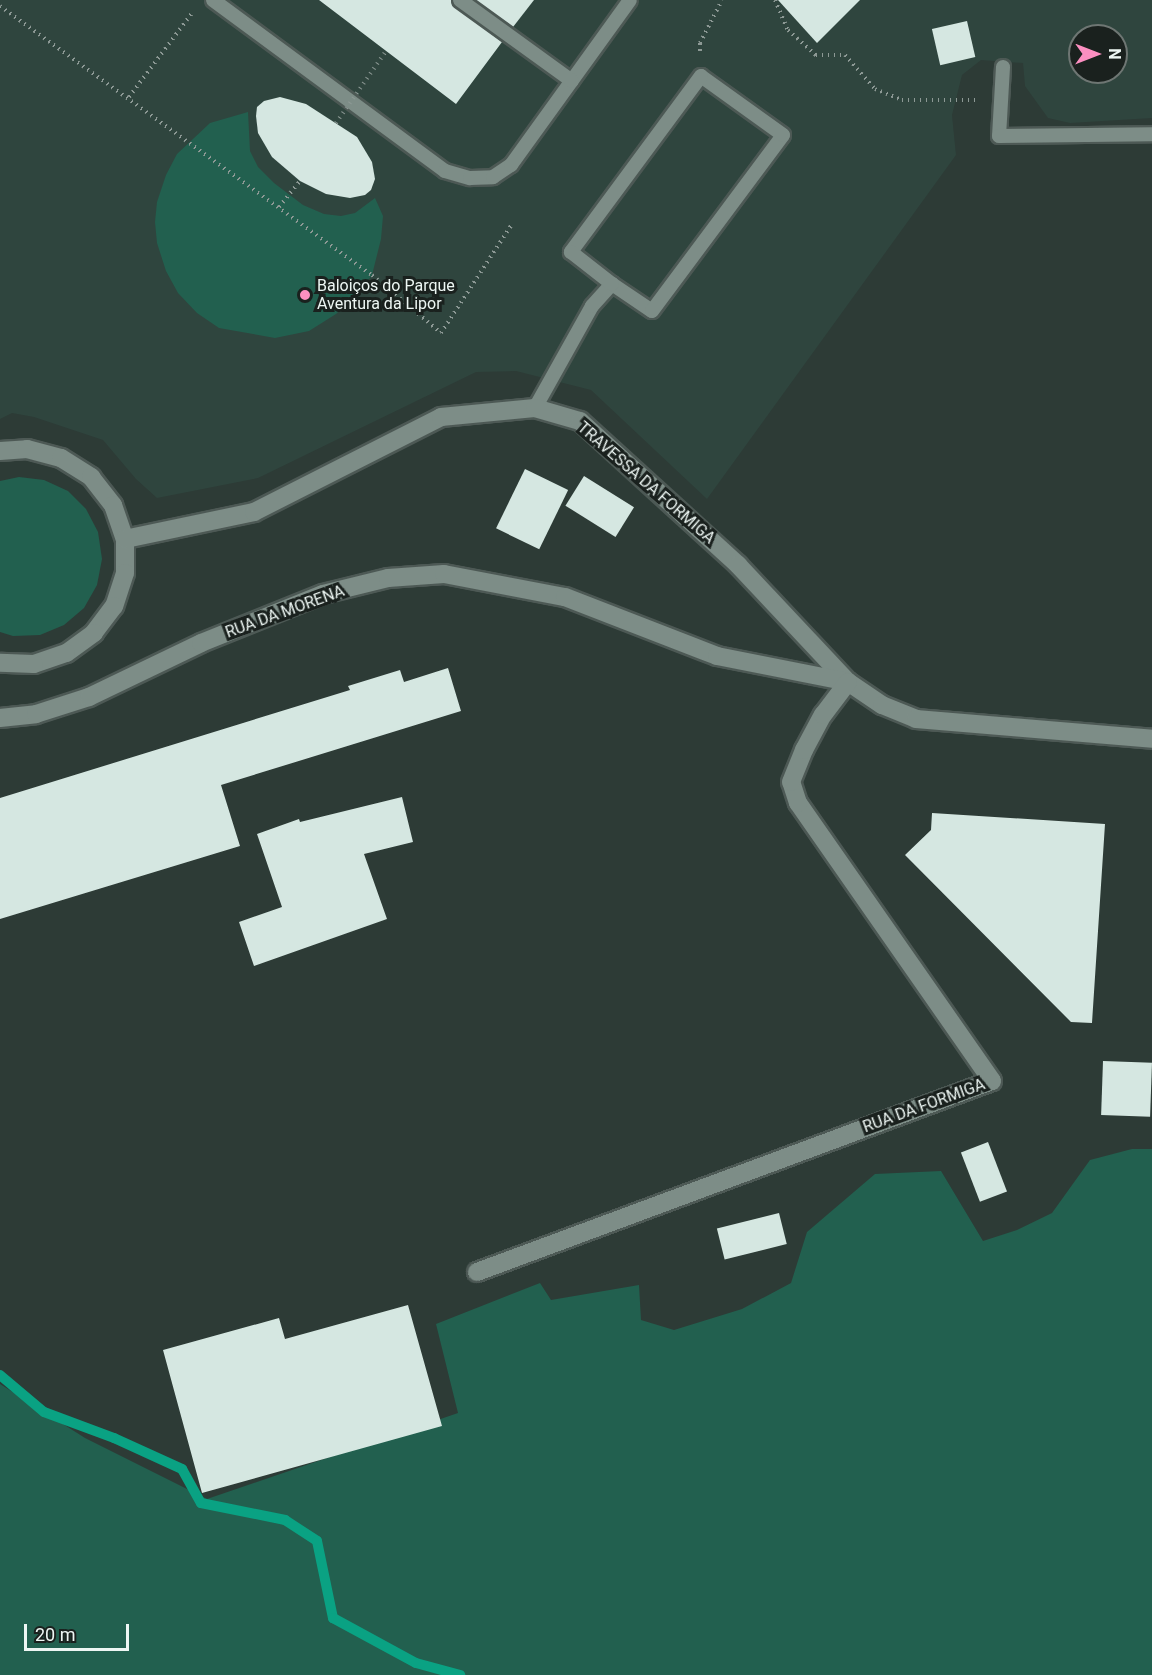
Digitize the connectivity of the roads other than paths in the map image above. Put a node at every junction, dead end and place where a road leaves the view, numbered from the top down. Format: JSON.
{"nodes":[{"id":1,"x":460,"y":0,"type":"edge"},
{"id":2,"x":630,"y":0,"type":"edge"},
{"id":3,"x":222,"y":2,"type":"edge"},
{"id":4,"x":1003,"y":67,"type":"dead end"},
{"id":5,"x":572,"y":81,"type":"junction"},
{"id":6,"x":1152,"y":134,"type":"edge"},
{"id":7,"x":612,"y":284,"type":"junction"},
{"id":8,"x":535,"y":408,"type":"junction"},
{"id":9,"x":0,"y":452,"type":"edge"},
{"id":10,"x":125,"y":539,"type":"junction"},
{"id":11,"x":0,"y":663,"type":"edge"},
{"id":12,"x":848,"y":682,"type":"junction"},
{"id":13,"x":0,"y":718,"type":"edge"},
{"id":14,"x":1152,"y":740,"type":"edge"},
{"id":15,"x":477,"y":1272,"type":"dead end"}],
"edges":[{"from":1,"to":5,"type":"lane"},
{"from":2,"to":5,"type":"lane"},
{"from":3,"to":5,"type":"lane"},
{"from":4,"to":6,"type":"lane"},
{"from":7,"to":7,"type":"lane"},
{"from":7,"to":8,"type":"lane"},
{"from":8,"to":10,"type":"street","name":"TRAVESSA DA FORMIGA"},
{"from":8,"to":12,"type":"street","name":"TRAVESSA DA FORMIGA"},
{"from":9,"to":10,"type":"street"},
{"from":10,"to":11,"type":"street"},
{"from":12,"to":13,"type":"street","name":"RUA DA MORENA"},
{"from":12,"to":14,"type":"street"},
{"from":12,"to":15,"type":"street","name":"RUA DA FORMIGA"}]}
